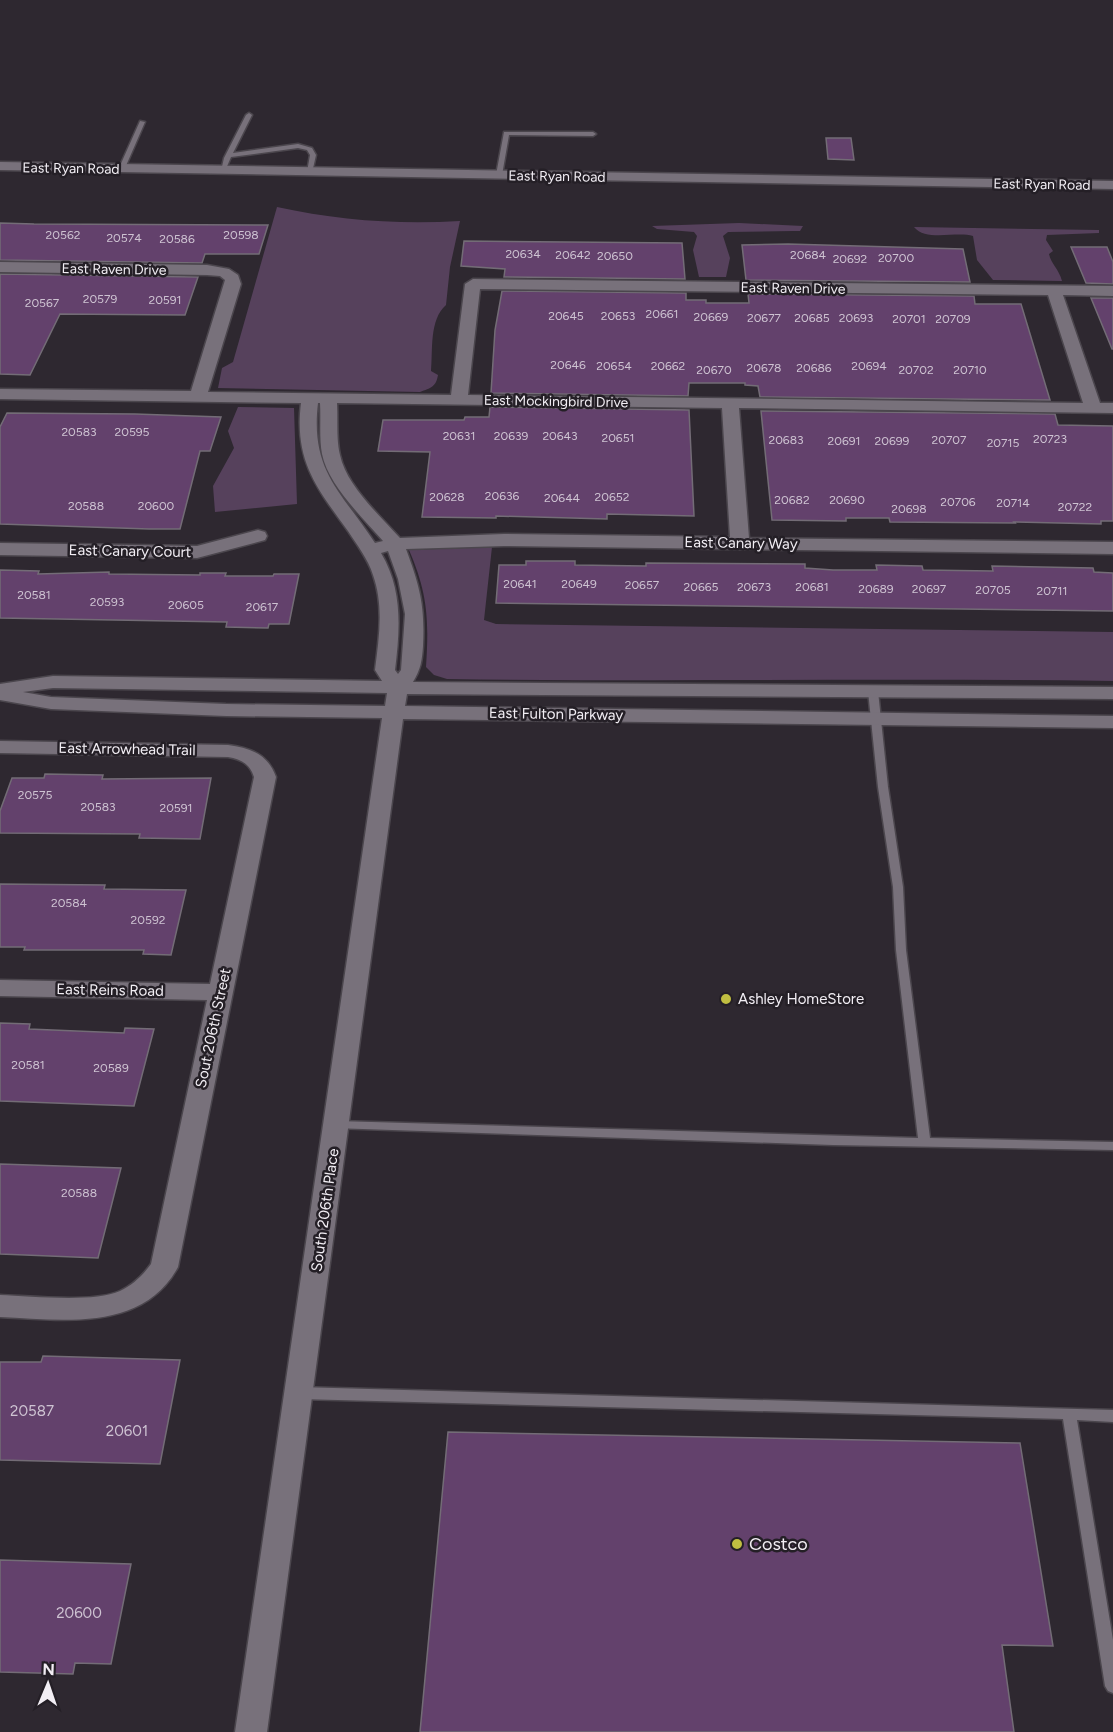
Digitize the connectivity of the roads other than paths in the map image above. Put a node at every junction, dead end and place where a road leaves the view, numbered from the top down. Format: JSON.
{"nodes":[{"id":1,"x":249,"y":115,"type":"dead end"},
{"id":2,"x":142,"y":122,"type":"dead end"},
{"id":3,"x":593,"y":134,"type":"dead end"},
{"id":4,"x":229,"y":155,"type":"junction"},
{"id":5,"x":0,"y":166,"type":"edge"},
{"id":6,"x":122,"y":168,"type":"junction"},
{"id":7,"x":223,"y":170,"type":"junction"},
{"id":8,"x":310,"y":172,"type":"junction"},
{"id":9,"x":499,"y":175,"type":"junction"},
{"id":10,"x":1113,"y":185,"type":"edge"},
{"id":11,"x":0,"y":267,"type":"edge"},
{"id":12,"x":1054,"y":291,"type":"junction"},
{"id":13,"x":1113,"y":291,"type":"edge"},
{"id":14,"x":0,"y":394,"type":"edge"},
{"id":15,"x":198,"y":397,"type":"junction"},
{"id":16,"x":319,"y":398,"type":"junction"},
{"id":17,"x":459,"y":400,"type":"junction"},
{"id":18,"x":730,"y":403,"type":"junction"},
{"id":19,"x":1093,"y":408,"type":"junction"},
{"id":20,"x":1113,"y":408,"type":"edge"},
{"id":21,"x":258,"y":536,"type":"dead end"},
{"id":22,"x":740,"y":543,"type":"junction"},
{"id":23,"x":395,"y":544,"type":"junction"},
{"id":24,"x":1113,"y":548,"type":"edge"},
{"id":25,"x":0,"y":549,"type":"edge"},
{"id":26,"x":370,"y":550,"type":"junction"},
{"id":27,"x":0,"y":689,"type":"edge"},
{"id":28,"x":873,"y":692,"type":"junction"},
{"id":29,"x":1113,"y":693,"type":"edge"},
{"id":30,"x":0,"y":694,"type":"edge"},
{"id":31,"x":396,"y":700,"type":"junction"},
{"id":32,"x":875,"y":718,"type":"junction"},
{"id":33,"x":1113,"y":722,"type":"edge"},
{"id":34,"x":0,"y":747,"type":"edge"},
{"id":35,"x":252,"y":757,"type":"joint"},
{"id":36,"x":0,"y":988,"type":"edge"},
{"id":37,"x":220,"y":992,"type":"junction"},
{"id":38,"x":337,"y":1125,"type":"junction"},
{"id":39,"x":924,"y":1143,"type":"junction"},
{"id":40,"x":1113,"y":1146,"type":"edge"},
{"id":41,"x":0,"y":1306,"type":"edge"},
{"id":42,"x":299,"y":1393,"type":"junction"},
{"id":43,"x":1069,"y":1414,"type":"junction"},
{"id":44,"x":1113,"y":1416,"type":"edge"},
{"id":45,"x":1113,"y":1686,"type":"edge"},
{"id":46,"x":251,"y":1732,"type":"edge"}],
"edges":[{"from":1,"to":4,"type":"lane"},
{"from":2,"to":6,"type":"lane"},
{"from":3,"to":9,"type":"lane"},
{"from":4,"to":7,"type":"lane"},
{"from":4,"to":8,"type":"lane"},
{"from":5,"to":6,"type":"street","name":"East Ryan Road"},
{"from":6,"to":7,"type":"street","name":"East Ryan Road"},
{"from":7,"to":8,"type":"street","name":"East Ryan Road"},
{"from":8,"to":9,"type":"street","name":"East Ryan Road"},
{"from":9,"to":10,"type":"street","name":"East Ryan Road"},
{"from":11,"to":15,"type":"street","name":"East Raven Drive"},
{"from":12,"to":13,"type":"street","name":"East Raven Drive"},
{"from":12,"to":17,"type":"street","name":"East Raven Drive"},
{"from":12,"to":19,"type":"street"},
{"from":14,"to":15,"type":"street","name":"East Mockingbird Drive"},
{"from":15,"to":16,"type":"street","name":"East Mockingbird Drive"},
{"from":16,"to":17,"type":"street","name":"East Mockingbird Drive"},
{"from":16,"to":23,"type":"street","name":"South 206th Place"},
{"from":16,"to":26,"type":"street"},
{"from":17,"to":18,"type":"street","name":"East Mockingbird Drive"},
{"from":18,"to":19,"type":"street","name":"East Mockingbird Drive"},
{"from":18,"to":22,"type":"street"},
{"from":19,"to":20,"type":"street","name":"East Mockingbird Drive"},
{"from":21,"to":25,"type":"street","name":"East Canary Court"},
{"from":22,"to":23,"type":"street","name":"East Canary Way"},
{"from":22,"to":24,"type":"street","name":"East Canary Way"},
{"from":23,"to":26,"type":"street","name":"East Canary Way"},
{"from":23,"to":31,"type":"street","name":"South 206th Place"},
{"from":26,"to":31,"type":"street"},
{"from":27,"to":31,"type":"street","name":"East Fulton Parkway"},
{"from":28,"to":29,"type":"street","name":"East Fulton Parkway"},
{"from":28,"to":31,"type":"street","name":"East Fulton Parkway"},
{"from":28,"to":32,"type":"lane"},
{"from":30,"to":31,"type":"street","name":"East Fulton Parkway"},
{"from":31,"to":32,"type":"street","name":"East Fulton Parkway"},
{"from":31,"to":38,"type":"street","name":"South 206th Place"},
{"from":32,"to":33,"type":"street","name":"East Fulton Parkway"},
{"from":32,"to":39,"type":"lane"},
{"from":34,"to":35,"type":"street","name":"East Arrowhead Trail"},
{"from":35,"to":37,"type":"street","name":"Sout 206th Street"},
{"from":36,"to":37,"type":"street","name":"East Reins Road"},
{"from":37,"to":41,"type":"street","name":"Sout 206th Street"},
{"from":38,"to":39,"type":"lane"},
{"from":38,"to":42,"type":"street","name":"South 206th Place"},
{"from":39,"to":40,"type":"lane"},
{"from":42,"to":43,"type":"lane"},
{"from":42,"to":46,"type":"street","name":"South 206th Place"},
{"from":43,"to":44,"type":"lane"},
{"from":43,"to":45,"type":"lane"}]}
